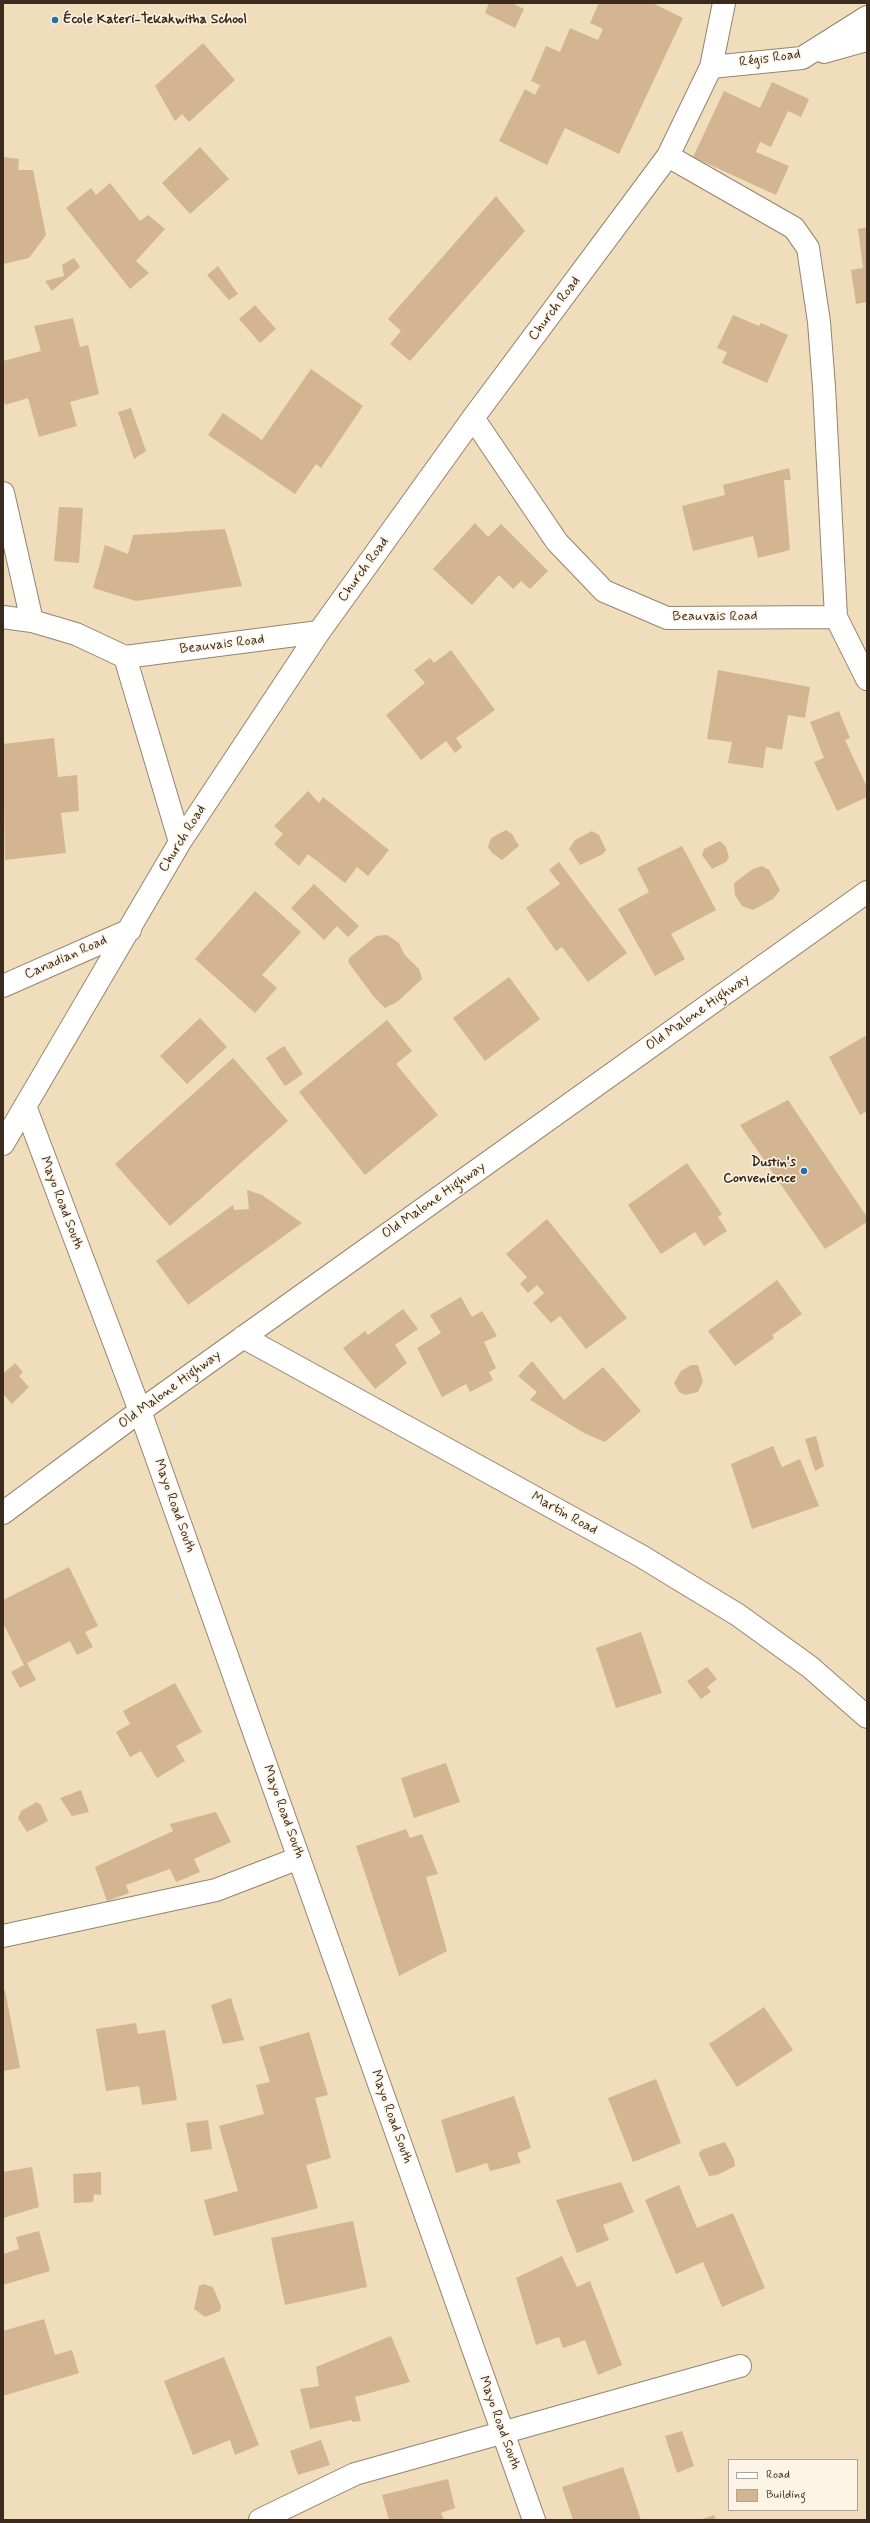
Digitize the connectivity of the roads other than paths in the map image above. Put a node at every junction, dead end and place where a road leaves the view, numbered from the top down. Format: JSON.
{"nodes":[{"id":1,"x":724,"y":3,"type":"edge"},
{"id":2,"x":867,"y":17,"type":"edge"},
{"id":3,"x":867,"y":40,"type":"edge"},
{"id":4,"x":802,"y":58,"type":"junction"},
{"id":5,"x":711,"y":66,"type":"junction"},
{"id":6,"x":668,"y":156,"type":"junction"},
{"id":7,"x":473,"y":418,"type":"junction"},
{"id":8,"x":3,"y":493,"type":"edge"},
{"id":9,"x":3,"y":617,"type":"edge"},
{"id":10,"x":836,"y":617,"type":"junction"},
{"id":11,"x":32,"y":621,"type":"junction"},
{"id":12,"x":319,"y":632,"type":"junction"},
{"id":13,"x":125,"y":657,"type":"junction"},
{"id":14,"x":867,"y":679,"type":"edge"},
{"id":15,"x":180,"y":842,"type":"junction"},
{"id":16,"x":867,"y":892,"type":"edge"},
{"id":17,"x":130,"y":930,"type":"junction"},
{"id":18,"x":3,"y":986,"type":"edge"},
{"id":19,"x":25,"y":1106,"type":"junction"},
{"id":20,"x":3,"y":1144,"type":"edge"},
{"id":21,"x":243,"y":1337,"type":"junction"},
{"id":22,"x":140,"y":1411,"type":"junction"},
{"id":23,"x":3,"y":1513,"type":"edge"},
{"id":24,"x":867,"y":1717,"type":"edge"},
{"id":25,"x":299,"y":1858,"type":"junction"},
{"id":26,"x":3,"y":1936,"type":"edge"},
{"id":27,"x":740,"y":2366,"type":"dead end"},
{"id":28,"x":503,"y":2434,"type":"junction"},
{"id":29,"x":260,"y":2520,"type":"edge"},
{"id":30,"x":534,"y":2520,"type":"edge"}],
"edges":[{"from":1,"to":5,"type":"street","name":"Church Road"},
{"from":2,"to":4,"type":"street","name":"Régis Road"},
{"from":3,"to":4,"type":"street"},
{"from":4,"to":5,"type":"street","name":"Régis Road"},
{"from":5,"to":6,"type":"street","name":"Church Road"},
{"from":6,"to":7,"type":"street","name":"Church Road"},
{"from":6,"to":10,"type":"street"},
{"from":7,"to":10,"type":"street","name":"Beauvais Road"},
{"from":7,"to":12,"type":"street","name":"Church Road"},
{"from":8,"to":11,"type":"street"},
{"from":9,"to":11,"type":"street"},
{"from":10,"to":14,"type":"street"},
{"from":11,"to":13,"type":"street"},
{"from":12,"to":13,"type":"street","name":"Beauvais Road"},
{"from":12,"to":15,"type":"street","name":"Church Road"},
{"from":13,"to":15,"type":"street"},
{"from":15,"to":17,"type":"street","name":"Church Road"},
{"from":16,"to":21,"type":"street","name":"Old Malone Highway"},
{"from":17,"to":18,"type":"street","name":"Canadian Road"},
{"from":17,"to":19,"type":"street","name":"Church Road"},
{"from":19,"to":20,"type":"street","name":"Church Road"},
{"from":19,"to":22,"type":"street","name":"Mayo Road South"},
{"from":21,"to":22,"type":"street","name":"Old Malone Highway"},
{"from":21,"to":24,"type":"street","name":"Martin Road"},
{"from":22,"to":23,"type":"street","name":"Old Malone Highway"},
{"from":22,"to":25,"type":"street","name":"Mayo Road South"},
{"from":25,"to":26,"type":"street"},
{"from":25,"to":28,"type":"street","name":"Mayo Road South"},
{"from":27,"to":28,"type":"street"},
{"from":28,"to":29,"type":"street"},
{"from":28,"to":30,"type":"street","name":"Mayo Road South"}]}
